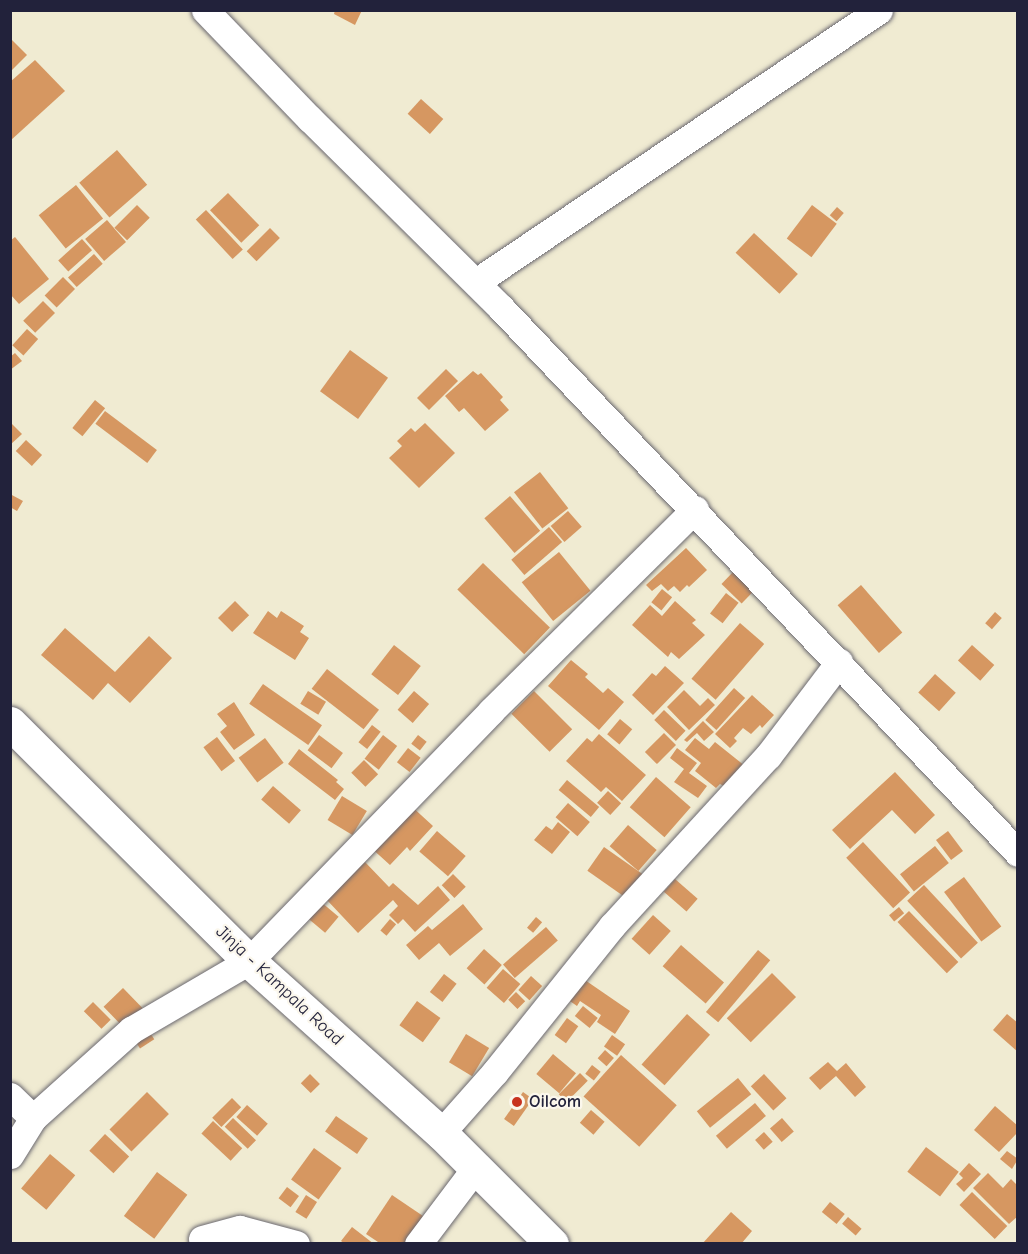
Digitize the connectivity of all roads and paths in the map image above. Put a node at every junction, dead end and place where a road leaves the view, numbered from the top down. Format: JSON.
{"nodes":[{"id":1,"x":205,"y":10,"type":"edge"},
{"id":2,"x":879,"y":10,"type":"edge"},
{"id":3,"x":476,"y":282,"type":"junction"},
{"id":4,"x":694,"y":509,"type":"junction"},
{"id":5,"x":839,"y":662,"type":"junction"},
{"id":6,"x":10,"y":723,"type":"edge"},
{"id":7,"x":1017,"y":853,"type":"edge"},
{"id":8,"x":249,"y":961,"type":"junction"},
{"id":9,"x":10,"y":1096,"type":"edge"},
{"id":10,"x":33,"y":1118,"type":"junction"},
{"id":11,"x":441,"y":1133,"type":"junction"},
{"id":12,"x":10,"y":1155,"type":"edge"},
{"id":13,"x":476,"y":1167,"type":"junction"},
{"id":14,"x":202,"y":1239,"type":"dead end"},
{"id":15,"x":296,"y":1244,"type":"edge"},
{"id":16,"x":418,"y":1244,"type":"edge"},
{"id":17,"x":552,"y":1244,"type":"edge"}],
"edges":[{"from":1,"to":3,"type":"street"},
{"from":2,"to":3,"type":"street"},
{"from":3,"to":4,"type":"street"},
{"from":4,"to":5,"type":"street"},
{"from":4,"to":8,"type":"street"},
{"from":5,"to":7,"type":"street"},
{"from":5,"to":11,"type":"street"},
{"from":6,"to":8,"type":"highway","name":"Jinja - Kampala Road"},
{"from":8,"to":10,"type":"street"},
{"from":8,"to":11,"type":"highway","name":"Jinja - Kampala Road"},
{"from":9,"to":10,"type":"street"},
{"from":10,"to":12,"type":"street"},
{"from":11,"to":13,"type":"highway","name":"Jinja - Kampala Road"},
{"from":13,"to":16,"type":"street"},
{"from":13,"to":17,"type":"highway","name":"Jinja - Kampala Road"},
{"from":14,"to":15,"type":"street"}]}
